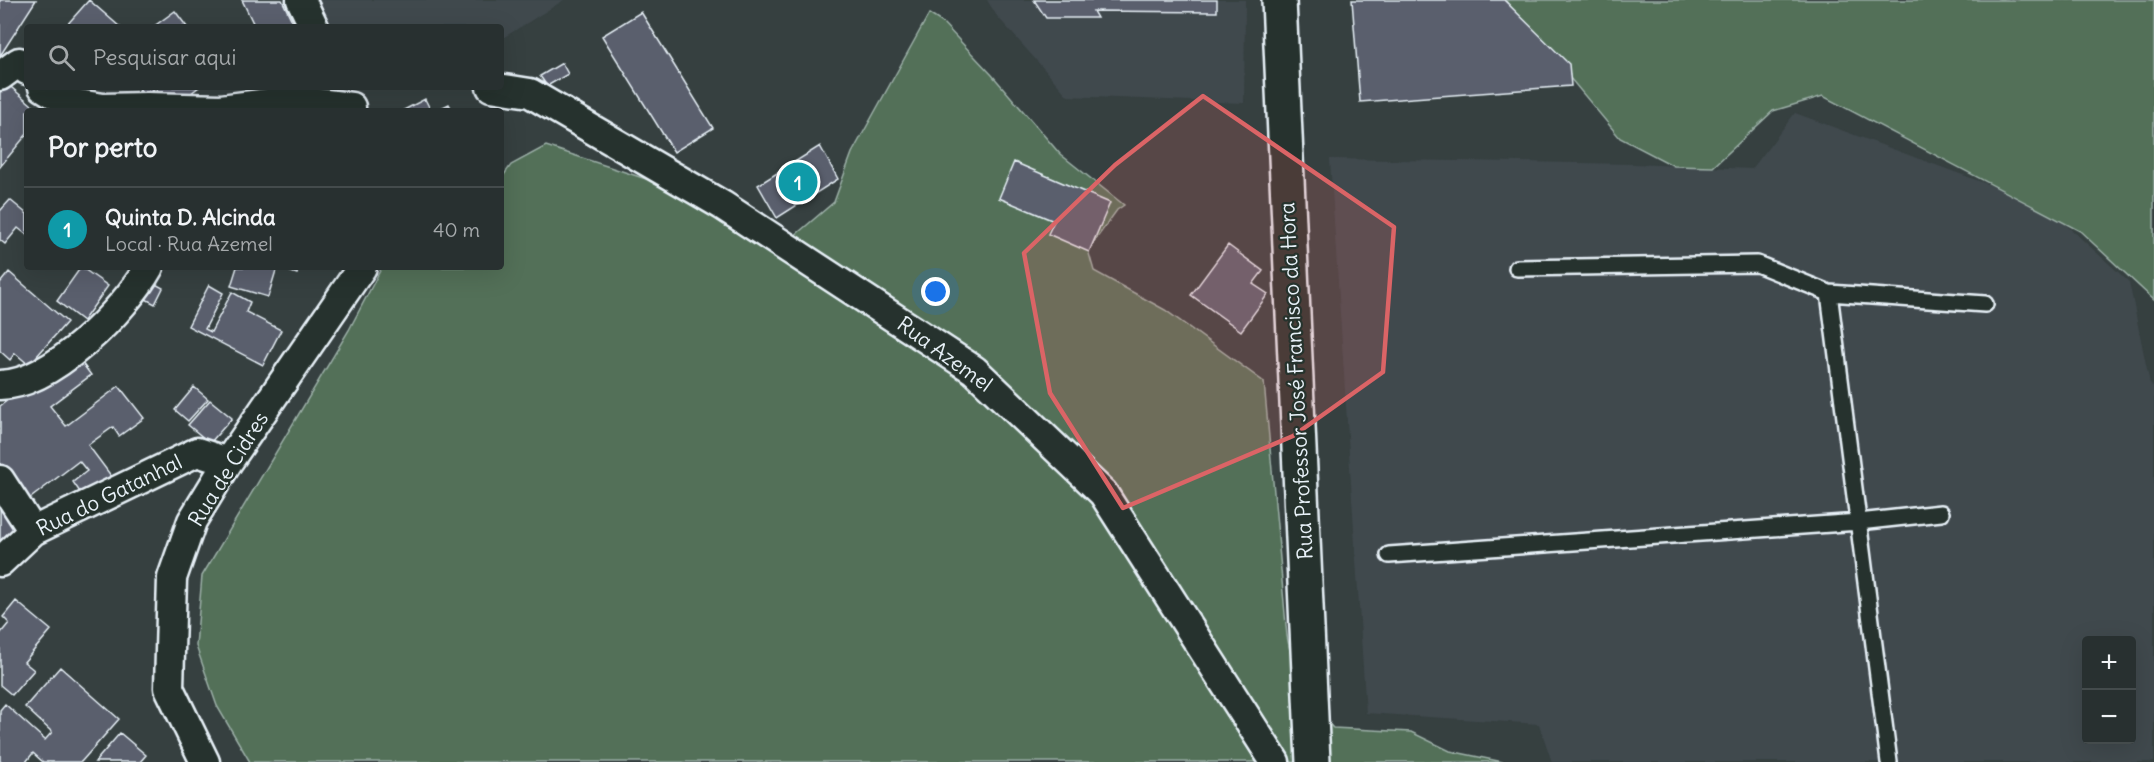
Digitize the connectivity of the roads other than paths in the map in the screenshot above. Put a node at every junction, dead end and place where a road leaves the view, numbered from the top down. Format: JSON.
{"nodes":[{"id":1,"x":301,"y":0,"type":"edge"},
{"id":2,"x":1279,"y":0,"type":"edge"},
{"id":3,"x":313,"y":24,"type":"edge"},
{"id":4,"x":24,"y":67,"type":"edge"},
{"id":5,"x":0,"y":76,"type":"edge"},
{"id":6,"x":504,"y":89,"type":"edge"},
{"id":7,"x":48,"y":90,"type":"edge"},
{"id":8,"x":349,"y":102,"type":"edge"},
{"id":9,"x":103,"y":108,"type":"edge"},
{"id":10,"x":103,"y":108,"type":"edge"},
{"id":11,"x":171,"y":108,"type":"edge"},
{"id":12,"x":234,"y":108,"type":"edge"},
{"id":13,"x":1517,"y":268,"type":"dead end"},
{"id":14,"x":147,"y":270,"type":"edge"},
{"id":15,"x":360,"y":270,"type":"edge"},
{"id":16,"x":1829,"y":293,"type":"junction"},
{"id":17,"x":1985,"y":304,"type":"dead end"},
{"id":18,"x":0,"y":385,"type":"edge"},
{"id":19,"x":228,"y":462,"type":"junction"},
{"id":20,"x":0,"y":480,"type":"edge"},
{"id":21,"x":1941,"y":513,"type":"dead end"},
{"id":22,"x":1859,"y":522,"type":"junction"},
{"id":23,"x":33,"y":531,"type":"junction"},
{"id":24,"x":1389,"y":555,"type":"dead end"},
{"id":25,"x":0,"y":562,"type":"edge"},
{"id":26,"x":205,"y":762,"type":"edge"},
{"id":27,"x":1275,"y":762,"type":"edge"},
{"id":28,"x":1313,"y":762,"type":"edge"},
{"id":29,"x":1889,"y":762,"type":"edge"}],
"edges":[{"from":1,"to":3,"type":"street"},
{"from":2,"to":28,"type":"main road","name":"Rua Professor José Francisco da Hora"},
{"from":4,"to":5,"type":"street"},
{"from":6,"to":27,"type":"street","name":"Rua Azemel"},
{"from":7,"to":10,"type":"street"},
{"from":8,"to":12,"type":"street"},
{"from":9,"to":11,"type":"street"},
{"from":13,"to":16,"type":"lane"},
{"from":14,"to":18,"type":"street"},
{"from":15,"to":19,"type":"street","name":"Rua de Cidres"},
{"from":16,"to":17,"type":"lane"},
{"from":16,"to":22,"type":"lane"},
{"from":19,"to":23,"type":"street","name":"Rua do Gatanhal"},
{"from":19,"to":26,"type":"street","name":"Rua de Cidres"},
{"from":20,"to":23,"type":"street"},
{"from":21,"to":22,"type":"lane"},
{"from":22,"to":24,"type":"lane"},
{"from":22,"to":29,"type":"lane"},
{"from":23,"to":25,"type":"street","name":"Rua do Gatanhal"}]}
